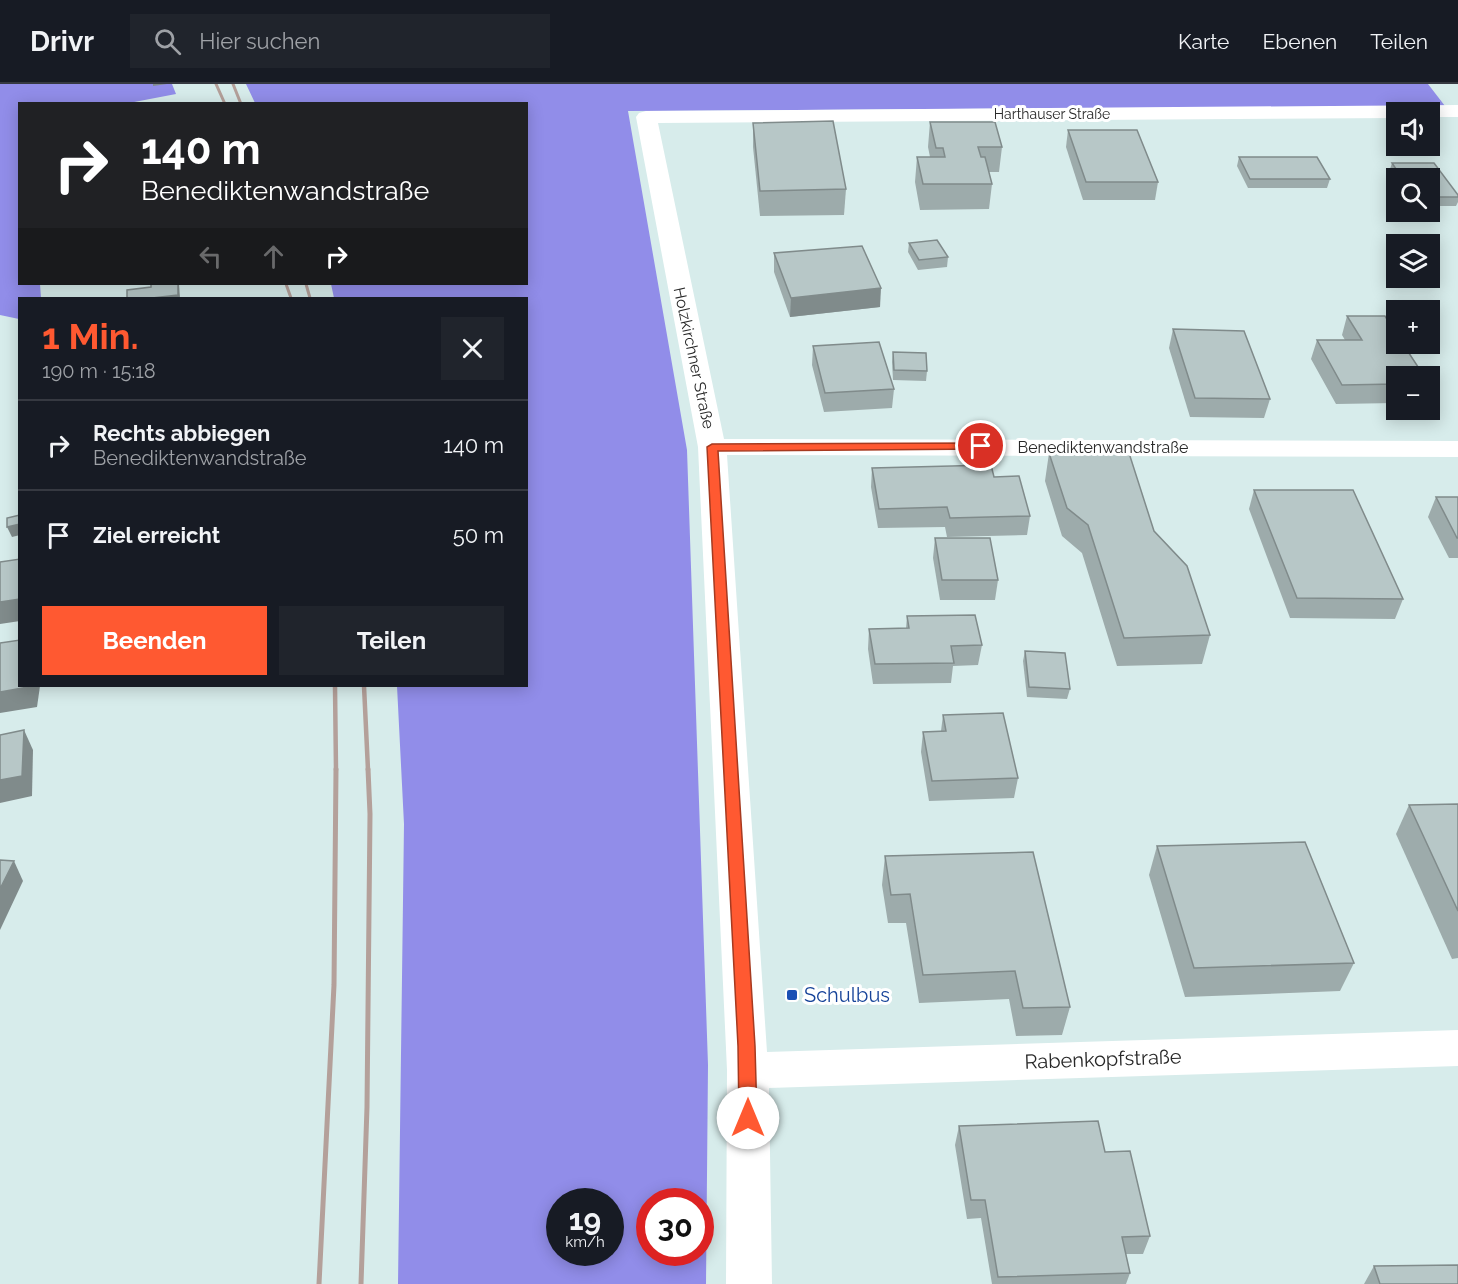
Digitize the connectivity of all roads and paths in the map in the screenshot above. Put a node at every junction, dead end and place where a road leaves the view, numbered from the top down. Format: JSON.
{"nodes":[{"id":1,"x":1458,"y":111,"type":"edge"},
{"id":2,"x":645,"y":117,"type":"joint"},
{"id":3,"x":712,"y":447,"type":"junction"},
{"id":4,"x":1458,"y":449,"type":"edge"},
{"id":5,"x":1458,"y":1048,"type":"edge"},
{"id":6,"x":747,"y":1070,"type":"junction"},
{"id":7,"x":749,"y":1284,"type":"edge"}],
"edges":[{"from":1,"to":2,"type":"street","name":"Harthauser Straße"},
{"from":2,"to":3,"type":"street","name":"Holzkirchner Straße"},
{"from":3,"to":4,"type":"street","name":"Benediktenwandstraße"},
{"from":3,"to":6,"type":"street","name":"Holzkirchner Straße"},
{"from":5,"to":6,"type":"street","name":"Rabenkopfstraße"},
{"from":6,"to":7,"type":"street","name":"Holzkirchner Straße"}]}
